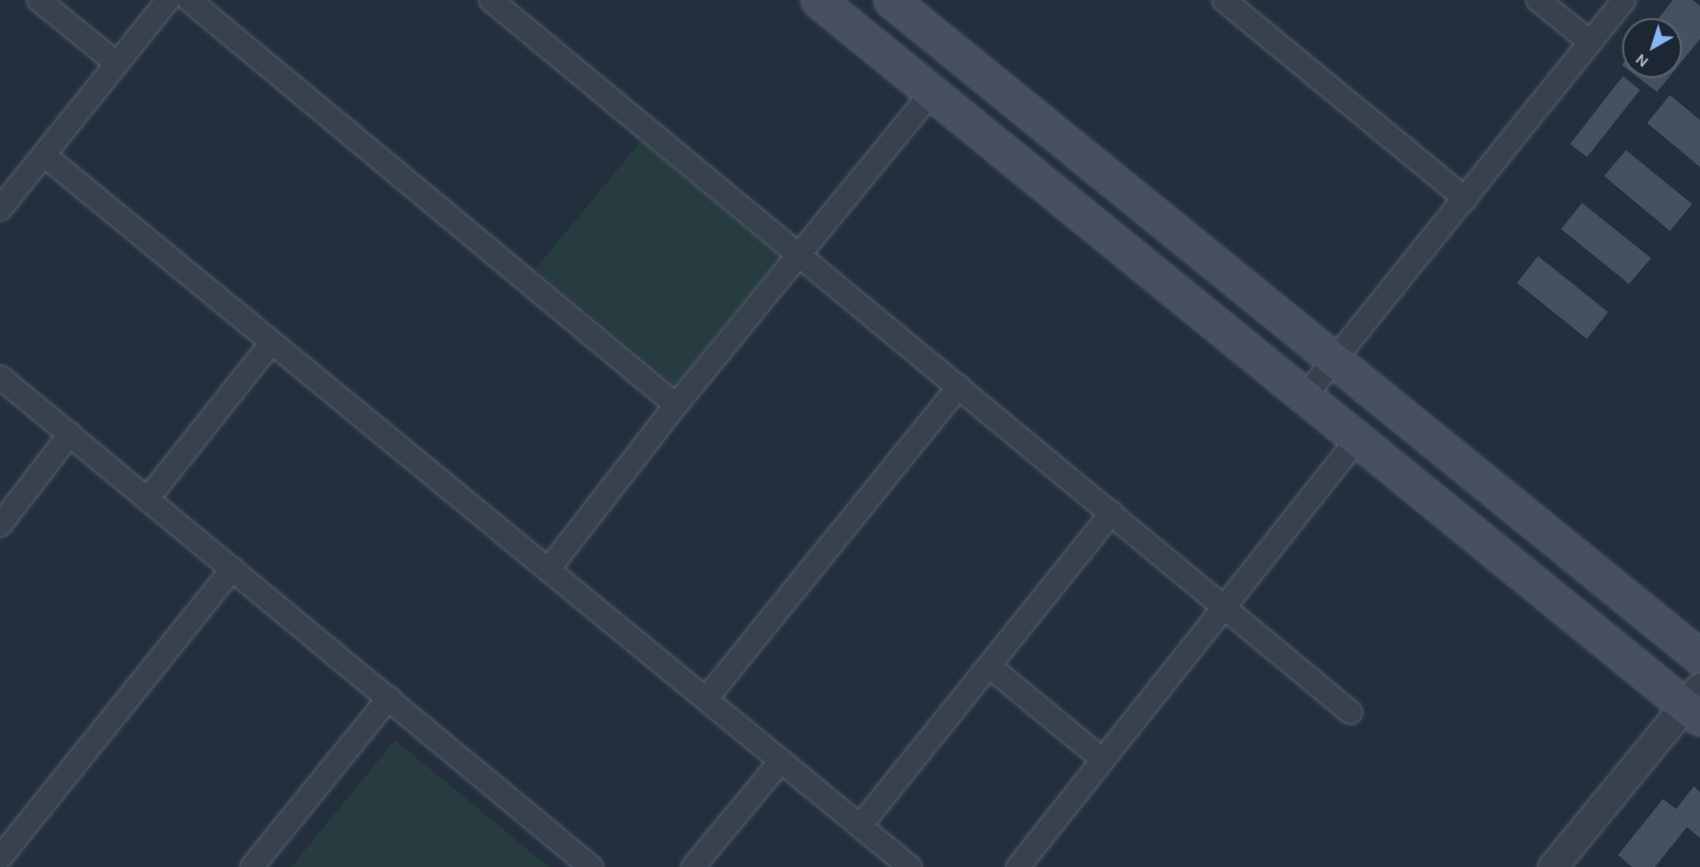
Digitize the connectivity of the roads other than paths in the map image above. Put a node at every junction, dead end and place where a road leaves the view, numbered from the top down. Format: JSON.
{"nodes":[{"id":1,"x":39,"y":0,"type":"edge"},
{"id":2,"x":168,"y":0,"type":"edge"},
{"id":3,"x":189,"y":0,"type":"edge"},
{"id":4,"x":491,"y":0,"type":"edge"},
{"id":5,"x":818,"y":0,"type":"edge"},
{"id":6,"x":891,"y":0,"type":"edge"},
{"id":7,"x":1224,"y":0,"type":"edge"},
{"id":8,"x":1538,"y":0,"type":"edge"},
{"id":9,"x":1624,"y":0,"type":"edge"},
{"id":10,"x":1590,"y":42,"type":"junction"},
{"id":11,"x":116,"y":63,"type":"junction"},
{"id":12,"x":931,"y":94,"type":"junction"},
{"id":13,"x":44,"y":155,"type":"junction"},
{"id":14,"x":1465,"y":199,"type":"junction"},
{"id":15,"x":0,"y":209,"type":"edge"},
{"id":16,"x":798,"y":255,"type":"junction"},
{"id":17,"x":272,"y":342,"type":"junction"},
{"id":18,"x":1335,"y":359,"type":"junction"},
{"id":19,"x":0,"y":377,"type":"edge"},
{"id":20,"x":959,"y":387,"type":"junction"},
{"id":21,"x":1306,"y":395,"type":"junction"},
{"id":22,"x":676,"y":405,"type":"junction"},
{"id":23,"x":70,"y":434,"type":"junction"},
{"id":24,"x":1359,"y":438,"type":"junction"},
{"id":25,"x":148,"y":498,"type":"junction"},
{"id":26,"x":1112,"y":513,"type":"junction"},
{"id":27,"x":0,"y":525,"type":"edge"},
{"id":28,"x":232,"y":569,"type":"junction"},
{"id":29,"x":548,"y":570,"type":"junction"},
{"id":30,"x":1225,"y":604,"type":"junction"},
{"id":31,"x":1700,"y":657,"type":"edge"},
{"id":32,"x":989,"y":666,"type":"junction"},
{"id":33,"x":389,"y":698,"type":"junction"},
{"id":34,"x":706,"y":699,"type":"junction"},
{"id":35,"x":1695,"y":704,"type":"edge"},
{"id":36,"x":1350,"y":712,"type":"dead end"},
{"id":37,"x":1102,"y":759,"type":"junction"},
{"id":38,"x":781,"y":761,"type":"junction"},
{"id":39,"x":860,"y":826,"type":"junction"},
{"id":40,"x":0,"y":858,"type":"edge"},
{"id":41,"x":1562,"y":864,"type":"edge"},
{"id":42,"x":252,"y":867,"type":"edge"},
{"id":43,"x":591,"y":867,"type":"edge"},
{"id":44,"x":693,"y":867,"type":"edge"},
{"id":45,"x":910,"y":867,"type":"edge"},
{"id":46,"x":1018,"y":867,"type":"edge"}],
"edges":[{"from":1,"to":11,"type":"street"},
{"from":2,"to":11,"type":"street"},
{"from":3,"to":22,"type":"street"},
{"from":4,"to":16,"type":"street"},
{"from":5,"to":12,"type":"main road"},
{"from":6,"to":18,"type":"main road"},
{"from":7,"to":14,"type":"street"},
{"from":8,"to":10,"type":"street"},
{"from":9,"to":10,"type":"street"},
{"from":10,"to":14,"type":"street"},
{"from":11,"to":13,"type":"street"},
{"from":12,"to":16,"type":"street"},
{"from":12,"to":21,"type":"main road"},
{"from":13,"to":15,"type":"street"},
{"from":13,"to":17,"type":"street"},
{"from":14,"to":18,"type":"street"},
{"from":16,"to":20,"type":"street"},
{"from":16,"to":22,"type":"street"},
{"from":17,"to":25,"type":"street"},
{"from":17,"to":29,"type":"street"},
{"from":18,"to":21,"type":"street"},
{"from":18,"to":31,"type":"main road"},
{"from":19,"to":23,"type":"street"},
{"from":20,"to":26,"type":"street"},
{"from":20,"to":34,"type":"street"},
{"from":21,"to":24,"type":"main road"},
{"from":22,"to":29,"type":"street"},
{"from":23,"to":25,"type":"street"},
{"from":23,"to":27,"type":"street"},
{"from":24,"to":30,"type":"street"},
{"from":24,"to":35,"type":"main road"},
{"from":25,"to":28,"type":"street"},
{"from":26,"to":30,"type":"street"},
{"from":26,"to":32,"type":"street"},
{"from":28,"to":33,"type":"street"},
{"from":28,"to":40,"type":"street"},
{"from":29,"to":34,"type":"street"},
{"from":30,"to":36,"type":"street"},
{"from":30,"to":37,"type":"street"},
{"from":32,"to":37,"type":"street"},
{"from":32,"to":39,"type":"street"},
{"from":33,"to":42,"type":"street"},
{"from":33,"to":43,"type":"street"},
{"from":34,"to":38,"type":"street"},
{"from":35,"to":41,"type":"street"},
{"from":37,"to":46,"type":"street"},
{"from":38,"to":39,"type":"street"},
{"from":38,"to":44,"type":"street"},
{"from":39,"to":45,"type":"street"}]}
